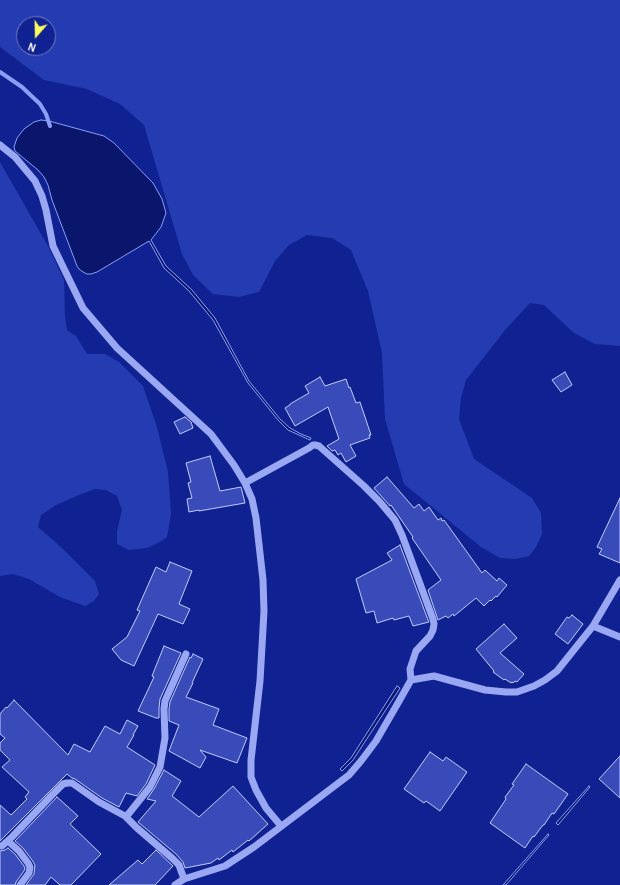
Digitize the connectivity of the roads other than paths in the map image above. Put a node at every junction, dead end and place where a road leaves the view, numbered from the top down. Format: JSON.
{"nodes":[{"id":1,"x":0,"y":145,"type":"edge"},
{"id":2,"x":245,"y":483,"type":"junction"},
{"id":3,"x":620,"y":580,"type":"edge"},
{"id":4,"x":593,"y":626,"type":"junction"},
{"id":5,"x":620,"y":637,"type":"edge"},
{"id":6,"x":186,"y":654,"type":"dead end"},
{"id":7,"x":411,"y":680,"type":"junction"},
{"id":8,"x":126,"y":817,"type":"junction"},
{"id":9,"x":281,"y":826,"type":"junction"},
{"id":10,"x":8,"y":841,"type":"junction"},
{"id":11,"x":0,"y":846,"type":"edge"},
{"id":12,"x":184,"y":879,"type":"junction"},
{"id":13,"x":20,"y":885,"type":"edge"},
{"id":14,"x":175,"y":885,"type":"edge"}],
"edges":[{"from":1,"to":2,"type":"street"},
{"from":2,"to":7,"type":"street"},
{"from":2,"to":9,"type":"street"},
{"from":3,"to":4,"type":"street"},
{"from":4,"to":5,"type":"street"},
{"from":4,"to":7,"type":"street"},
{"from":6,"to":8,"type":"street"},
{"from":7,"to":9,"type":"street"},
{"from":8,"to":10,"type":"street"},
{"from":8,"to":12,"type":"street"},
{"from":9,"to":12,"type":"street"},
{"from":10,"to":11,"type":"street"},
{"from":10,"to":13,"type":"street"},
{"from":12,"to":14,"type":"street"}]}
